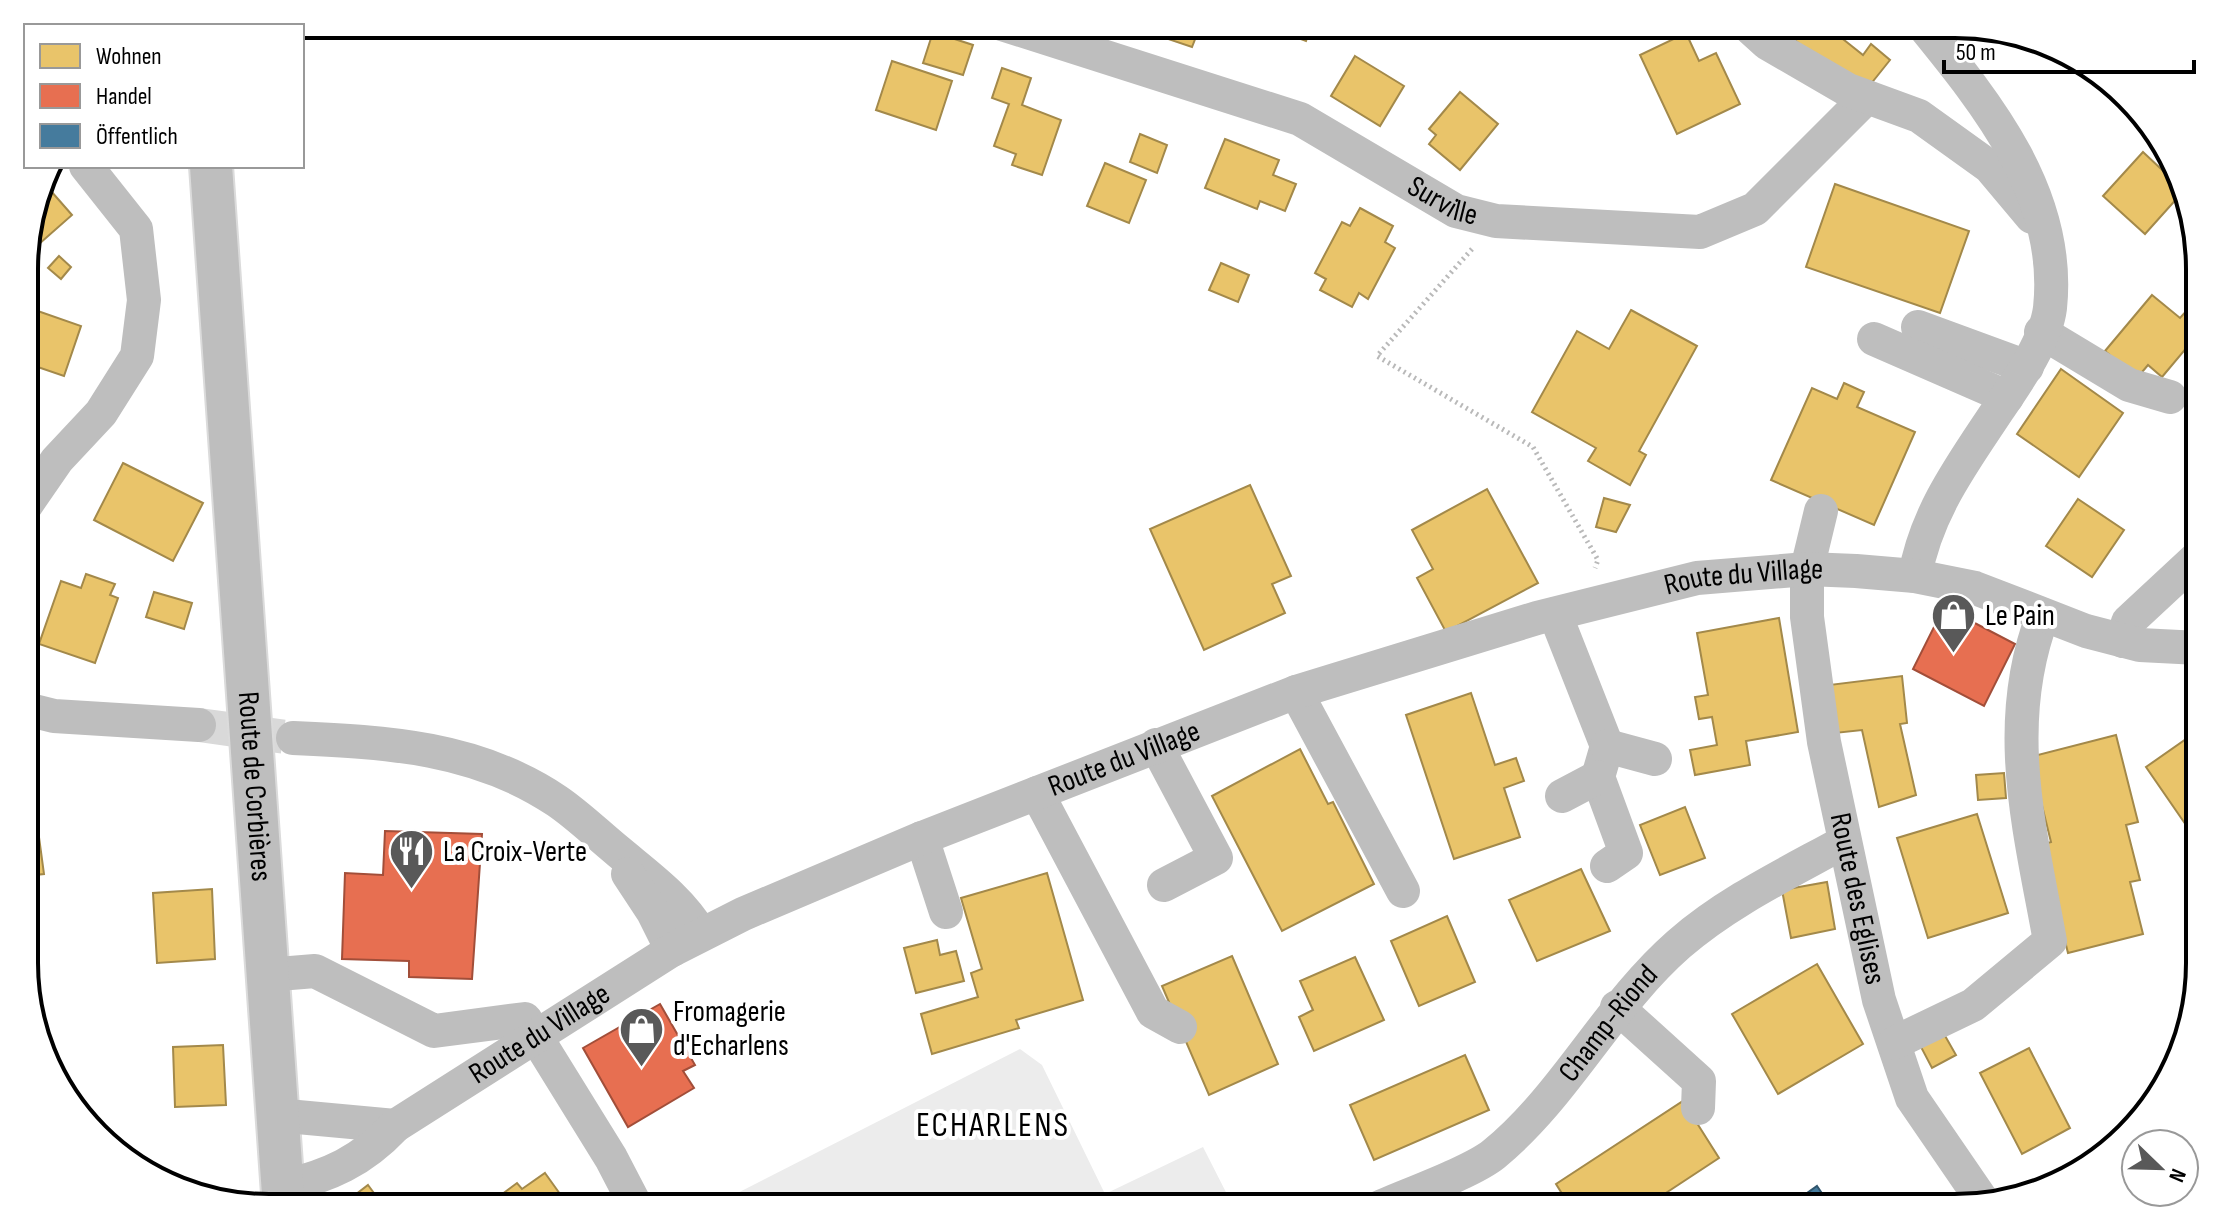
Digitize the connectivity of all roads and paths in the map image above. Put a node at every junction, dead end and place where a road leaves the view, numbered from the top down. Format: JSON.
{"nodes":[{"id":1,"x":1046,"y":38,"type":"edge"},
{"id":2,"x":1761,"y":38,"type":"edge"},
{"id":3,"x":1933,"y":38,"type":"edge"},
{"id":4,"x":1867,"y":97,"type":"junction"},
{"id":5,"x":88,"y":168,"type":"edge"},
{"id":6,"x":211,"y":168,"type":"edge"},
{"id":7,"x":1496,"y":221,"type":"junction"},
{"id":8,"x":2048,"y":236,"type":"junction"},
{"id":9,"x":1918,"y":327,"type":"dead end"},
{"id":10,"x":2041,"y":332,"type":"junction"},
{"id":11,"x":1874,"y":339,"type":"dead end"},
{"id":12,"x":2027,"y":367,"type":"junction"},
{"id":13,"x":2007,"y":397,"type":"junction"},
{"id":14,"x":2170,"y":397,"type":"dead end"},
{"id":15,"x":38,"y":488,"type":"edge"},
{"id":16,"x":1821,"y":511,"type":"dead end"},
{"id":17,"x":2186,"y":568,"type":"edge"},
{"id":18,"x":1807,"y":569,"type":"junction"},
{"id":19,"x":1594,"y":572,"type":"dead end"},
{"id":20,"x":1915,"y":576,"type":"junction"},
{"id":21,"x":1555,"y":614,"type":"junction"},
{"id":22,"x":2043,"y":615,"type":"junction"},
{"id":23,"x":2123,"y":641,"type":"junction"},
{"id":24,"x":2186,"y":648,"type":"edge"},
{"id":25,"x":1296,"y":692,"type":"junction"},
{"id":26,"x":38,"y":712,"type":"edge"},
{"id":27,"x":199,"y":725,"type":"tunnel mouth"},
{"id":28,"x":293,"y":738,"type":"tunnel mouth"},
{"id":29,"x":1156,"y":745,"type":"junction"},
{"id":30,"x":1655,"y":759,"type":"dead end"},
{"id":31,"x":1603,"y":762,"type":"junction"},
{"id":32,"x":1037,"y":793,"type":"junction"},
{"id":33,"x":1562,"y":796,"type":"dead end"},
{"id":34,"x":922,"y":838,"type":"junction"},
{"id":35,"x":1844,"y":842,"type":"junction"},
{"id":36,"x":1607,"y":866,"type":"dead end"},
{"id":37,"x":1164,"y":885,"type":"dead end"},
{"id":38,"x":1403,"y":891,"type":"dead end"},
{"id":39,"x":946,"y":912,"type":"dead end"},
{"id":40,"x":687,"y":942,"type":"junction"},
{"id":41,"x":266,"y":975,"type":"junction"},
{"id":42,"x":1617,"y":1007,"type":"junction"},
{"id":43,"x":1180,"y":1027,"type":"dead end"},
{"id":44,"x":536,"y":1038,"type":"junction"},
{"id":45,"x":1894,"y":1043,"type":"junction"},
{"id":46,"x":1698,"y":1108,"type":"dead end"},
{"id":47,"x":276,"y":1115,"type":"junction"},
{"id":48,"x":395,"y":1126,"type":"junction"},
{"id":49,"x":1977,"y":1193,"type":"edge"},
{"id":50,"x":283,"y":1194,"type":"edge"},
{"id":51,"x":289,"y":1194,"type":"edge"},
{"id":52,"x":630,"y":1194,"type":"edge"},
{"id":53,"x":1408,"y":1194,"type":"edge"}],
"edges":[{"from":1,"to":7,"type":"street","name":"Surville"},
{"from":2,"to":4,"type":"street"},
{"from":3,"to":8,"type":"street"},
{"from":4,"to":7,"type":"street","name":"Surville"},
{"from":4,"to":8,"type":"street"},
{"from":5,"to":15,"type":"street"},
{"from":6,"to":41,"type":"main road","name":"Route de Corbières"},
{"from":7,"to":19,"type":"path"},
{"from":8,"to":10,"type":"street"},
{"from":9,"to":12,"type":"street"},
{"from":10,"to":12,"type":"street"},
{"from":10,"to":14,"type":"street"},
{"from":11,"to":13,"type":"street"},
{"from":12,"to":13,"type":"street"},
{"from":13,"to":20,"type":"street"},
{"from":16,"to":18,"type":"street","name":"Route des Eglises"},
{"from":17,"to":23,"type":"street"},
{"from":18,"to":20,"type":"street","name":"Route du Village"},
{"from":18,"to":21,"type":"street","name":"Route du Village"},
{"from":18,"to":35,"type":"street","name":"Route des Eglises"},
{"from":20,"to":22,"type":"street","name":"Route du Village"},
{"from":21,"to":25,"type":"street","name":"Route du Village"},
{"from":21,"to":31,"type":"street"},
{"from":22,"to":23,"type":"street","name":"Route du Village"},
{"from":22,"to":45,"type":"street"},
{"from":23,"to":24,"type":"street","name":"Route du Village"},
{"from":25,"to":29,"type":"street","name":"Route du Village"},
{"from":25,"to":38,"type":"street"},
{"from":26,"to":27,"type":"street"},
{"from":28,"to":40,"type":"street"},
{"from":29,"to":32,"type":"street","name":"Route du Village"},
{"from":29,"to":37,"type":"street"},
{"from":30,"to":31,"type":"street"},
{"from":31,"to":33,"type":"street"},
{"from":31,"to":36,"type":"street"},
{"from":32,"to":34,"type":"street","name":"Route du Village"},
{"from":32,"to":43,"type":"street"},
{"from":34,"to":39,"type":"street"},
{"from":34,"to":40,"type":"street","name":"Route du Village"},
{"from":35,"to":42,"type":"street","name":"Champ-Riond"},
{"from":35,"to":45,"type":"street","name":"Route des Eglises"},
{"from":40,"to":44,"type":"street","name":"Route du Village"},
{"from":41,"to":44,"type":"street"},
{"from":41,"to":47,"type":"main road","name":"Route de Corbières"},
{"from":42,"to":46,"type":"street"},
{"from":42,"to":53,"type":"street","name":"Champ-Riond"},
{"from":44,"to":48,"type":"street","name":"Route du Village"},
{"from":44,"to":52,"type":"street"},
{"from":45,"to":49,"type":"street","name":"Route des Eglises"},
{"from":47,"to":48,"type":"street"},
{"from":47,"to":50,"type":"main road","name":"Route de Corbières"},
{"from":48,"to":51,"type":"street","name":"Route du Village"}]}
